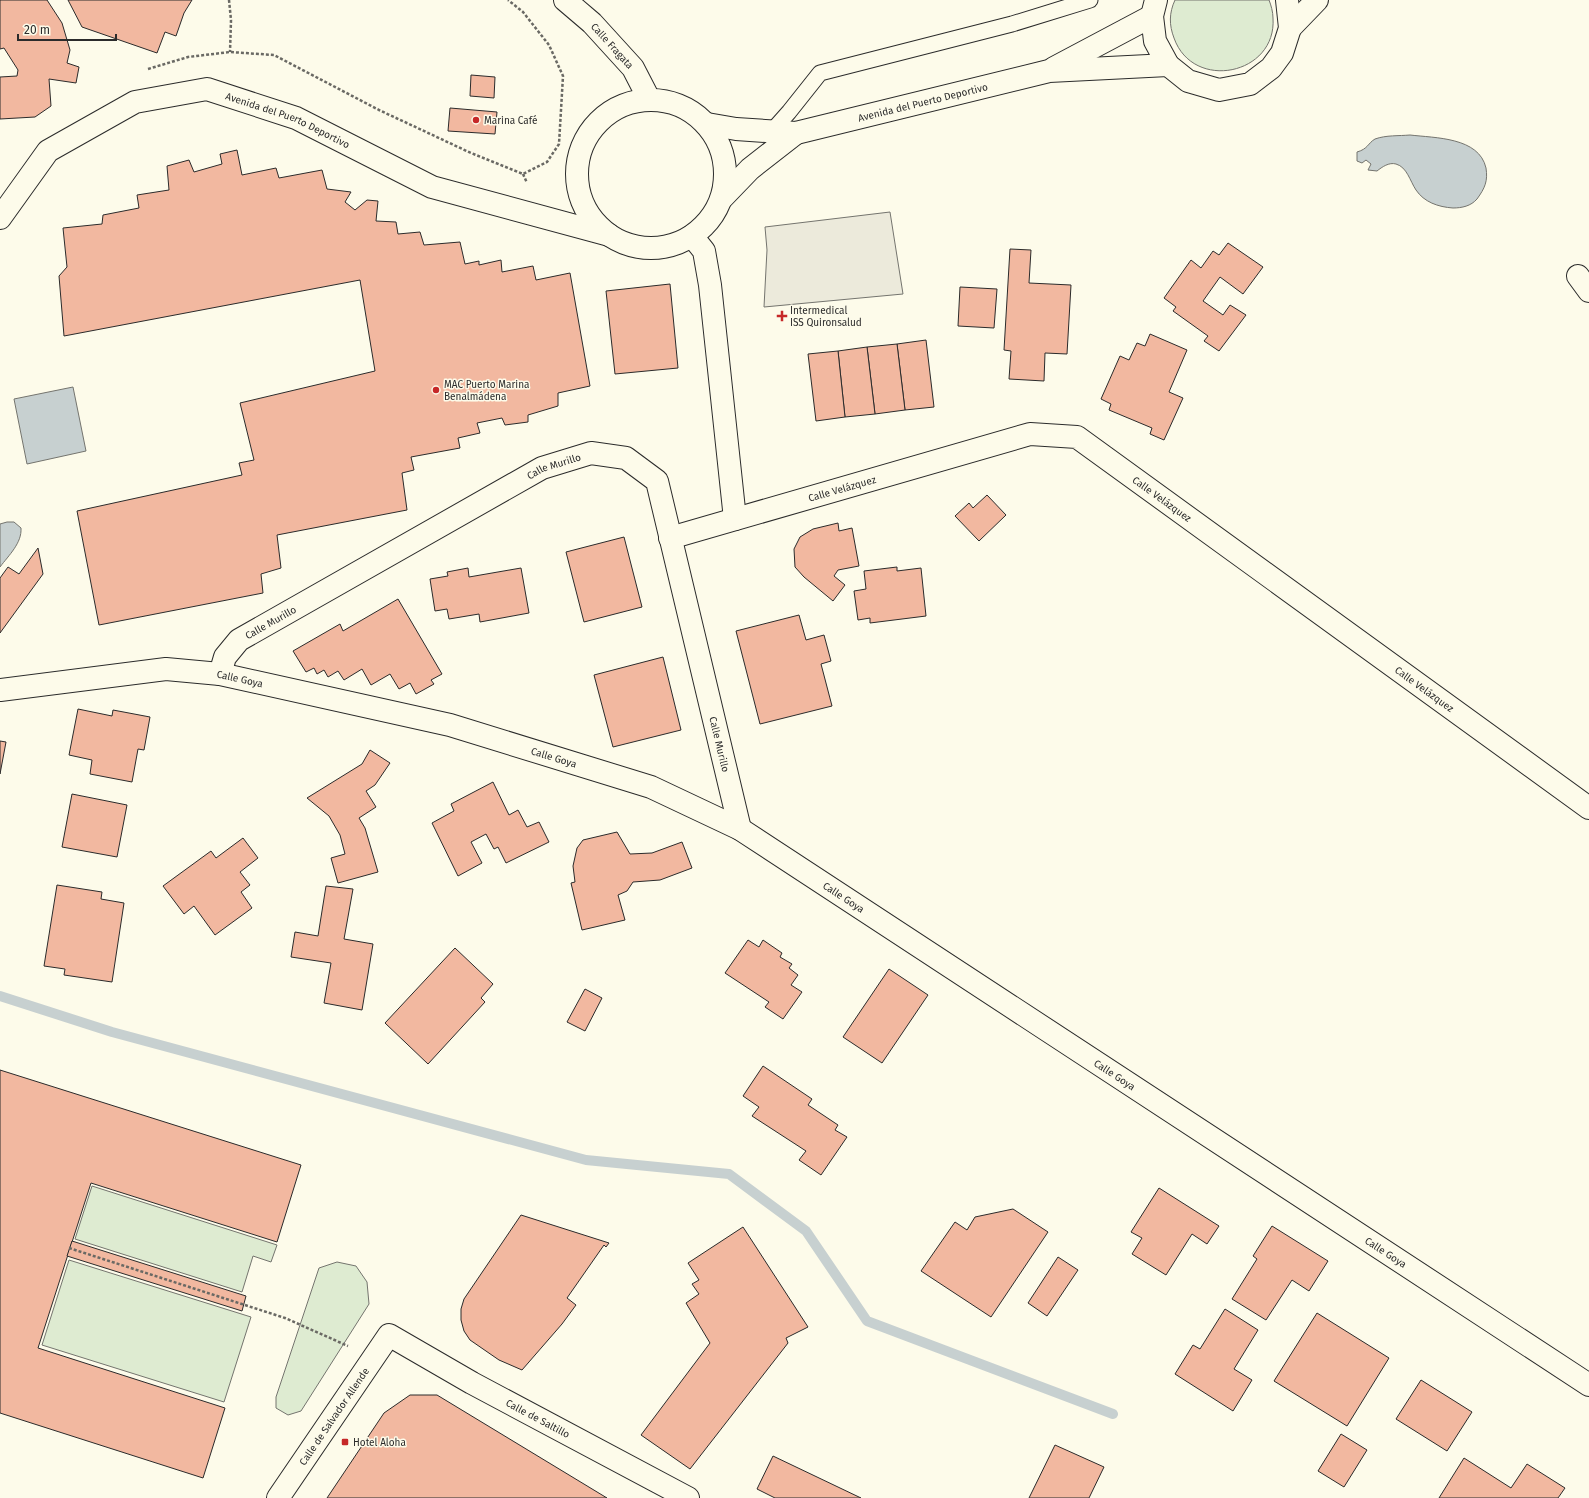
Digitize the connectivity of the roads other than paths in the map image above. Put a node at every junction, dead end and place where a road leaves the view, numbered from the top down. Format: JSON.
{"nodes":[{"id":1,"x":565,"y":0,"type":"edge"},
{"id":2,"x":1090,"y":0,"type":"edge"},
{"id":3,"x":1287,"y":0,"type":"edge"},
{"id":4,"x":1317,"y":0,"type":"edge"},
{"id":5,"x":1154,"y":8,"type":"edge"},
{"id":6,"x":1290,"y":28,"type":"junction"},
{"id":7,"x":1168,"y":66,"type":"junction"},
{"id":8,"x":1049,"y":71,"type":"junction"},
{"id":9,"x":649,"y":99,"type":"junction"},
{"id":10,"x":707,"y":124,"type":"junction"},
{"id":11,"x":773,"y":130,"type":"junction"},
{"id":12,"x":796,"y":133,"type":"junction"},
{"id":13,"x":723,"y":197,"type":"junction"},
{"id":14,"x":0,"y":218,"type":"edge"},
{"id":15,"x":609,"y":235,"type":"junction"},
{"id":16,"x":692,"y":236,"type":"junction"},
{"id":17,"x":735,"y":519,"type":"junction"},
{"id":18,"x":670,"y":538,"type":"junction"},
{"id":19,"x":220,"y":674,"type":"junction"},
{"id":20,"x":0,"y":690,"type":"edge"},
{"id":21,"x":1589,"y":808,"type":"edge"},
{"id":22,"x":740,"y":829,"type":"junction"},
{"id":23,"x":389,"y":1335,"type":"joint"},
{"id":24,"x":1589,"y":1385,"type":"edge"},
{"id":25,"x":278,"y":1498,"type":"edge"},
{"id":26,"x":688,"y":1498,"type":"edge"}],
"edges":[{"from":1,"to":9,"type":"street","name":"Calle Fragata"},
{"from":2,"to":11,"type":"lane"},
{"from":3,"to":6,"type":"street"},
{"from":4,"to":6,"type":"street"},
{"from":5,"to":7,"type":"street"},
{"from":5,"to":8,"type":"street","name":"Avenida del Puerto Deportivo"},
{"from":6,"to":7,"type":"street"},
{"from":7,"to":8,"type":"street","name":"Avenida del Puerto Deportivo"},
{"from":8,"to":12,"type":"street","name":"Avenida del Puerto Deportivo"},
{"from":9,"to":10,"type":"street"},
{"from":9,"to":15,"type":"street"},
{"from":10,"to":11,"type":"street","name":"Avenida del Puerto Deportivo"},
{"from":10,"to":13,"type":"street"},
{"from":11,"to":12,"type":"street","name":"Avenida del Puerto Deportivo"},
{"from":12,"to":13,"type":"street","name":"Avenida del Puerto Deportivo"},
{"from":13,"to":16,"type":"street"},
{"from":14,"to":15,"type":"street","name":"Avenida del Puerto Deportivo"},
{"from":15,"to":16,"type":"street"},
{"from":16,"to":17,"type":"street"},
{"from":17,"to":18,"type":"street","name":"Calle Velázquez"},
{"from":17,"to":21,"type":"street","name":"Calle Velázquez"},
{"from":18,"to":19,"type":"street","name":"Calle Murillo"},
{"from":18,"to":22,"type":"street","name":"Calle Murillo"},
{"from":19,"to":20,"type":"street","name":"Calle Goya"},
{"from":19,"to":22,"type":"street","name":"Calle Goya"},
{"from":22,"to":24,"type":"street","name":"Calle Goya"},
{"from":23,"to":25,"type":"street","name":"Calle de Salvador Allende"},
{"from":23,"to":26,"type":"street","name":"Calle de Saltillo"}]}
